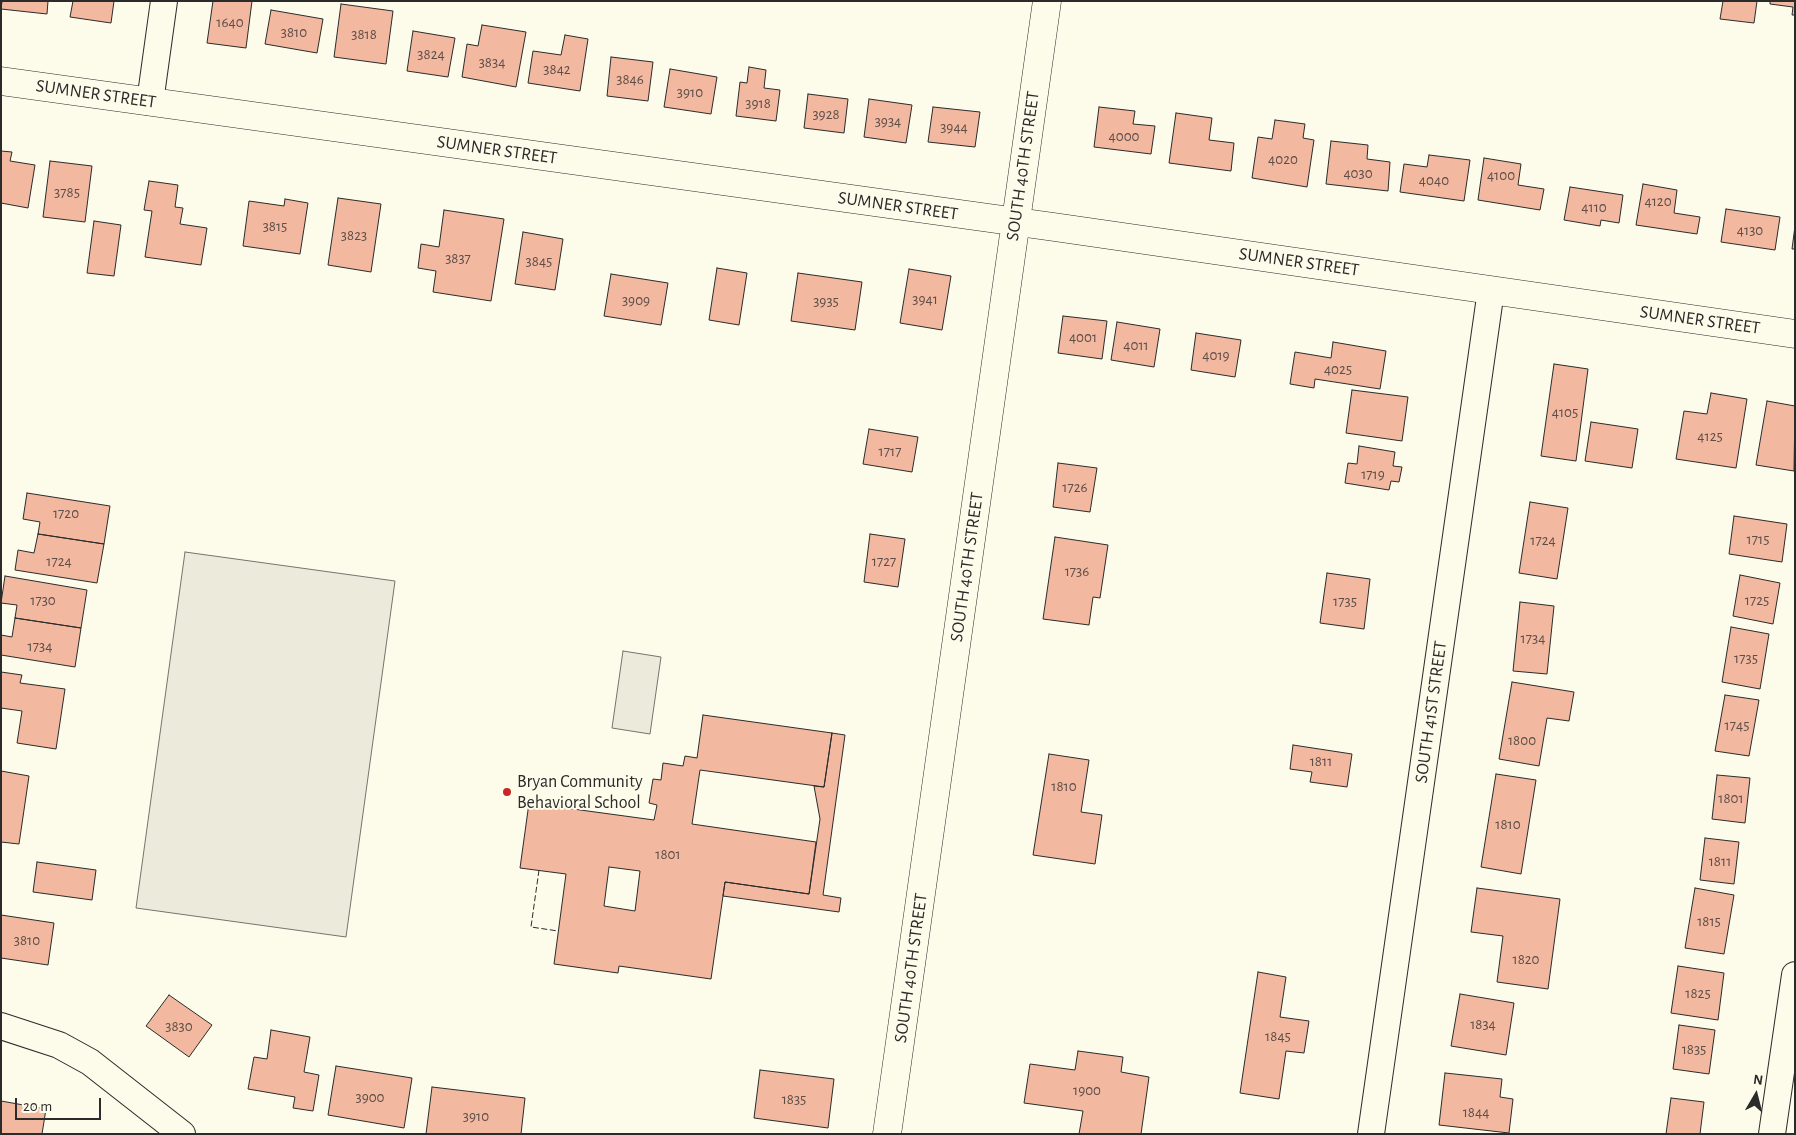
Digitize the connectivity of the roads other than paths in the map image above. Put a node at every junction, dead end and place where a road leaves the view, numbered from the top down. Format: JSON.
{"nodes":[{"id":1,"x":164,"y":1,"type":"edge"},
{"id":2,"x":1047,"y":1,"type":"edge"},
{"id":3,"x":1,"y":81,"type":"edge"},
{"id":4,"x":150,"y":102,"type":"junction"},
{"id":5,"x":1015,"y":221,"type":"junction"},
{"id":6,"x":1491,"y":290,"type":"junction"},
{"id":7,"x":1795,"y":334,"type":"edge"},
{"id":8,"x":1795,"y":975,"type":"edge"},
{"id":9,"x":1,"y":1026,"type":"edge"},
{"id":10,"x":182,"y":1134,"type":"edge"},
{"id":11,"x":887,"y":1134,"type":"edge"},
{"id":12,"x":1371,"y":1134,"type":"edge"},
{"id":13,"x":1772,"y":1134,"type":"edge"}],
"edges":[{"from":1,"to":4,"type":"street"},
{"from":2,"to":5,"type":"street","name":"SOUTH 40TH STREET"},
{"from":3,"to":4,"type":"street","name":"SUMNER STREET"},
{"from":4,"to":5,"type":"street","name":"SUMNER STREET"},
{"from":5,"to":6,"type":"street","name":"SUMNER STREET"},
{"from":5,"to":11,"type":"street","name":"SOUTH 40TH STREET"},
{"from":6,"to":7,"type":"street","name":"SUMNER STREET"},
{"from":6,"to":12,"type":"street","name":"SOUTH 41ST STREET"},
{"from":8,"to":13,"type":"street"},
{"from":9,"to":10,"type":"street"}]}
